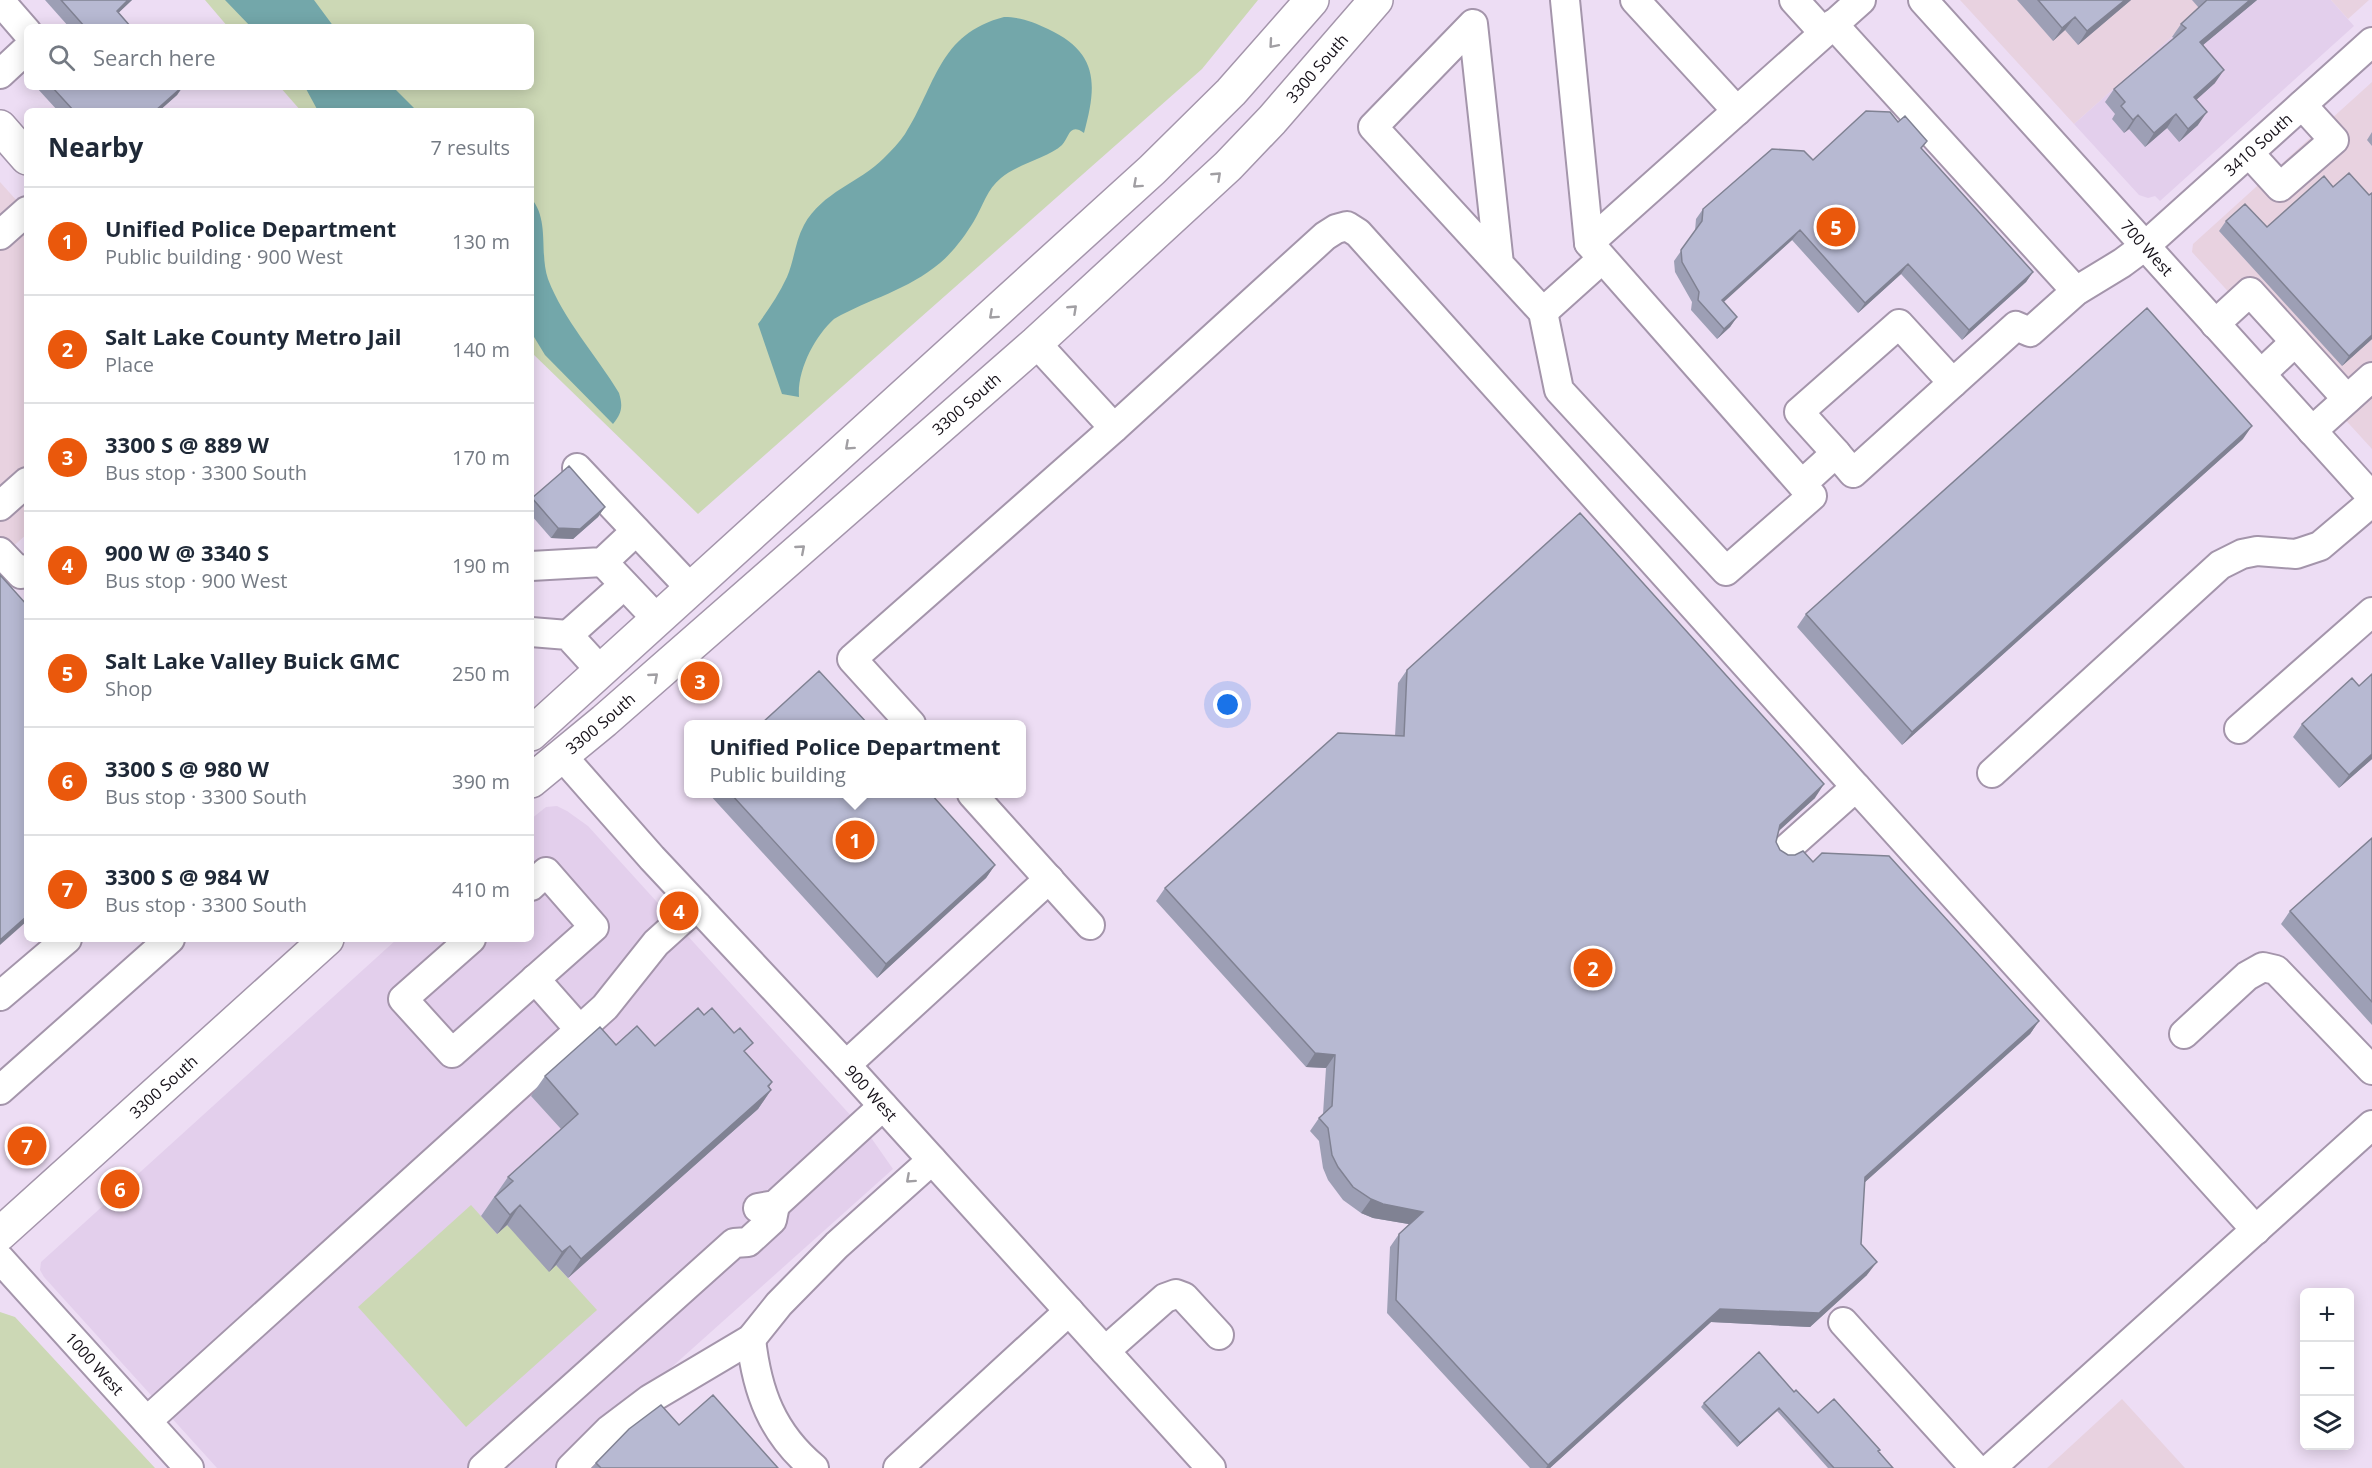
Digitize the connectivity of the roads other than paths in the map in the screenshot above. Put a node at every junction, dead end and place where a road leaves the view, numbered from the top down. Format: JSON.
{"nodes":[{"id":1,"x":1312,"y":0,"type":"edge"},
{"id":2,"x":1376,"y":0,"type":"edge"},
{"id":3,"x":1565,"y":0,"type":"edge"},
{"id":4,"x":1635,"y":0,"type":"edge"},
{"id":5,"x":1794,"y":0,"type":"edge"},
{"id":6,"x":1861,"y":0,"type":"edge"},
{"id":7,"x":1923,"y":0,"type":"edge"},
{"id":8,"x":0,"y":1,"type":"edge"},
{"id":9,"x":24,"y":29,"type":"edge"},
{"id":10,"x":1829,"y":29,"type":"junction"},
{"id":11,"x":2372,"y":42,"type":"edge"},
{"id":12,"x":24,"y":52,"type":"edge"},
{"id":13,"x":0,"y":74,"type":"edge"},
{"id":14,"x":2302,"y":105,"type":"junction"},
{"id":15,"x":1737,"y":111,"type":"junction"},
{"id":16,"x":0,"y":127,"type":"edge"},
{"id":17,"x":2249,"y":153,"type":"junction"},
{"id":18,"x":24,"y":155,"type":"edge"},
{"id":19,"x":24,"y":214,"type":"edge"},
{"id":20,"x":0,"y":235,"type":"edge"},
{"id":21,"x":2145,"y":246,"type":"junction"},
{"id":22,"x":1595,"y":251,"type":"junction"},
{"id":23,"x":1499,"y":264,"type":"junction"},
{"id":24,"x":2076,"y":291,"type":"junction"},
{"id":25,"x":1543,"y":312,"type":"junction"},
{"id":26,"x":2215,"y":324,"type":"junction"},
{"id":27,"x":2295,"y":342,"type":"junction"},
{"id":28,"x":1036,"y":344,"type":"junction"},
{"id":29,"x":2261,"y":374,"type":"junction"},
{"id":30,"x":2372,"y":377,"type":"edge"},
{"id":31,"x":1953,"y":382,"type":"junction"},
{"id":32,"x":2347,"y":399,"type":"junction"},
{"id":33,"x":1114,"y":428,"type":"junction"},
{"id":34,"x":2312,"y":431,"type":"junction"},
{"id":35,"x":1836,"y":453,"type":"junction"},
{"id":36,"x":577,"y":468,"type":"dead end"},
{"id":37,"x":1802,"y":484,"type":"junction"},
{"id":38,"x":24,"y":485,"type":"edge"},
{"id":39,"x":2372,"y":497,"type":"edge"},
{"id":40,"x":2372,"y":502,"type":"edge"},
{"id":41,"x":0,"y":506,"type":"edge"},
{"id":42,"x":636,"y":531,"type":"junction"},
{"id":43,"x":0,"y":552,"type":"edge"},
{"id":44,"x":603,"y":562,"type":"junction"},
{"id":45,"x":534,"y":566,"type":"edge"},
{"id":46,"x":24,"y":573,"type":"edge"},
{"id":47,"x":624,"y":585,"type":"junction"},
{"id":48,"x":692,"y":590,"type":"junction"},
{"id":49,"x":2372,"y":612,"type":"edge"},
{"id":50,"x":658,"y":620,"type":"junction"},
{"id":51,"x":534,"y":632,"type":"edge"},
{"id":52,"x":568,"y":635,"type":"junction"},
{"id":53,"x":601,"y":671,"type":"junction"},
{"id":54,"x":907,"y":720,"type":"edge"},
{"id":55,"x":534,"y":726,"type":"edge"},
{"id":56,"x":534,"y":728,"type":"edge"},
{"id":57,"x":2239,"y":729,"type":"dead end"},
{"id":58,"x":563,"y":757,"type":"junction"},
{"id":59,"x":1992,"y":773,"type":"dead end"},
{"id":60,"x":534,"y":779,"type":"edge"},
{"id":61,"x":1856,"y":787,"type":"junction"},
{"id":62,"x":976,"y":798,"type":"edge"},
{"id":63,"x":1783,"y":852,"type":"edge"},
{"id":64,"x":1049,"y":879,"type":"junction"},
{"id":65,"x":534,"y":883,"type":"edge"},
{"id":66,"x":697,"y":906,"type":"junction"},
{"id":67,"x":1090,"y":925,"type":"dead end"},
{"id":68,"x":63,"y":942,"type":"edge"},
{"id":69,"x":167,"y":942,"type":"edge"},
{"id":70,"x":324,"y":942,"type":"edge"},
{"id":71,"x":468,"y":942,"type":"edge"},
{"id":72,"x":535,"y":979,"type":"junction"},
{"id":73,"x":0,"y":996,"type":"edge"},
{"id":74,"x":580,"y":1030,"type":"junction"},
{"id":75,"x":2184,"y":1034,"type":"dead end"},
{"id":76,"x":846,"y":1065,"type":"junction"},
{"id":77,"x":2372,"y":1070,"type":"edge"},
{"id":78,"x":0,"y":1090,"type":"edge"},
{"id":79,"x":883,"y":1106,"type":"junction"},
{"id":80,"x":2372,"y":1125,"type":"edge"},
{"id":81,"x":932,"y":1160,"type":"junction"},
{"id":82,"x":2256,"y":1230,"type":"junction"},
{"id":83,"x":0,"y":1234,"type":"edge"},
{"id":84,"x":0,"y":1258,"type":"edge"},
{"id":85,"x":1069,"y":1311,"type":"junction"},
{"id":86,"x":1843,"y":1322,"type":"dead end"},
{"id":87,"x":1219,"y":1335,"type":"dead end"},
{"id":88,"x":751,"y":1339,"type":"junction"},
{"id":89,"x":1105,"y":1351,"type":"junction"},
{"id":90,"x":147,"y":1421,"type":"junction"},
{"id":91,"x":189,"y":1468,"type":"edge"},
{"id":92,"x":483,"y":1468,"type":"edge"},
{"id":93,"x":571,"y":1468,"type":"edge"},
{"id":94,"x":814,"y":1468,"type":"edge"},
{"id":95,"x":898,"y":1468,"type":"edge"},
{"id":96,"x":1211,"y":1468,"type":"edge"},
{"id":97,"x":1975,"y":1468,"type":"edge"},
{"id":98,"x":1991,"y":1468,"type":"edge"}],
"edges":[{"from":1,"to":48,"type":"main road","one_way":true},
{"from":28,"to":2,"type":"main road","name":"3300 South","one_way":true},
{"from":3,"to":22,"type":"street"},
{"from":4,"to":15,"type":"street"},
{"from":5,"to":10,"type":"street"},
{"from":6,"to":10,"type":"street"},
{"from":7,"to":21,"type":"street","name":"700 West"},
{"from":8,"to":9,"type":"street"},
{"from":10,"to":15,"type":"street"},
{"from":10,"to":24,"type":"street"},
{"from":11,"to":14,"type":"street","name":"3410 South"},
{"from":12,"to":13,"type":"street"},
{"from":14,"to":17,"type":"street","name":"3410 South"},
{"from":14,"to":17,"type":"street"},
{"from":15,"to":22,"type":"street"},
{"from":16,"to":18,"type":"main road"},
{"from":17,"to":21,"type":"street","name":"3410 South"},
{"from":19,"to":20,"type":"street"},
{"from":21,"to":24,"type":"street","name":"3410 South"},
{"from":21,"to":26,"type":"street","name":"700 West"},
{"from":22,"to":25,"type":"street"},
{"from":22,"to":37,"type":"street"},
{"from":23,"to":23,"type":"street"},
{"from":23,"to":25,"type":"street"},
{"from":24,"to":31,"type":"street","name":"3410 South"},
{"from":25,"to":37,"type":"street"},
{"from":26,"to":27,"type":"street"},
{"from":26,"to":29,"type":"street","name":"700 West"},
{"from":27,"to":29,"type":"street"},
{"from":27,"to":32,"type":"street"},
{"from":28,"to":33,"type":"street"},
{"from":58,"to":28,"type":"main road","name":"3300 South","one_way":true},
{"from":29,"to":34,"type":"street","name":"700 West"},
{"from":30,"to":32,"type":"street"},
{"from":31,"to":35,"type":"street"},
{"from":31,"to":35,"type":"street"},
{"from":32,"to":34,"type":"street"},
{"from":33,"to":54,"type":"street"},
{"from":33,"to":61,"type":"street"},
{"from":34,"to":39,"type":"street","name":"700 West"},
{"from":35,"to":37,"type":"street"},
{"from":36,"to":42,"type":"street"},
{"from":38,"to":41,"type":"street"},
{"from":40,"to":59,"type":"street"},
{"from":42,"to":44,"type":"street"},
{"from":42,"to":48,"type":"street"},
{"from":43,"to":46,"type":"street"},
{"from":44,"to":45,"type":"street"},
{"from":44,"to":47,"type":"street"},
{"from":47,"to":50,"type":"street"},
{"from":47,"to":52,"type":"street"},
{"from":48,"to":50,"type":"main road"},
{"from":49,"to":57,"type":"street"},
{"from":50,"to":53,"type":"main road"},
{"from":51,"to":52,"type":"street"},
{"from":52,"to":53,"type":"street"},
{"from":53,"to":55,"type":"main road"},
{"from":56,"to":58,"type":"main road","name":"900 West"},
{"from":58,"to":60,"type":"main road","name":"3300 South"},
{"from":58,"to":66,"type":"street","name":"900 West"},
{"from":61,"to":63,"type":"street"},
{"from":61,"to":82,"type":"street"},
{"from":62,"to":64,"type":"street"},
{"from":64,"to":67,"type":"street"},
{"from":64,"to":76,"type":"street"},
{"from":65,"to":72,"type":"street"},
{"from":66,"to":74,"type":"street"},
{"from":66,"to":76,"type":"street","name":"900 West"},
{"from":68,"to":73,"type":"street"},
{"from":69,"to":78,"type":"street"},
{"from":70,"to":83,"type":"main road","name":"3300 South"},
{"from":71,"to":72,"type":"street"},
{"from":72,"to":74,"type":"street"},
{"from":74,"to":90,"type":"street"},
{"from":75,"to":77,"type":"street"},
{"from":76,"to":79,"type":"street","name":"900 West"},
{"from":79,"to":81,"type":"street","name":"900 West"},
{"from":79,"to":92,"type":"street"},
{"from":80,"to":82,"type":"street"},
{"from":81,"to":85,"type":"street","name":"900 West"},
{"from":81,"to":88,"type":"street","one_way":true},
{"from":82,"to":98,"type":"street"},
{"from":84,"to":90,"type":"street","name":"1000 West"},
{"from":85,"to":89,"type":"street","name":"900 West"},
{"from":85,"to":95,"type":"street"},
{"from":86,"to":97,"type":"street"},
{"from":87,"to":89,"type":"street"},
{"from":88,"to":93,"type":"street"},
{"from":88,"to":94,"type":"street"},
{"from":89,"to":96,"type":"street","name":"900 West"},
{"from":90,"to":91,"type":"street","name":"1000 West"}]}
